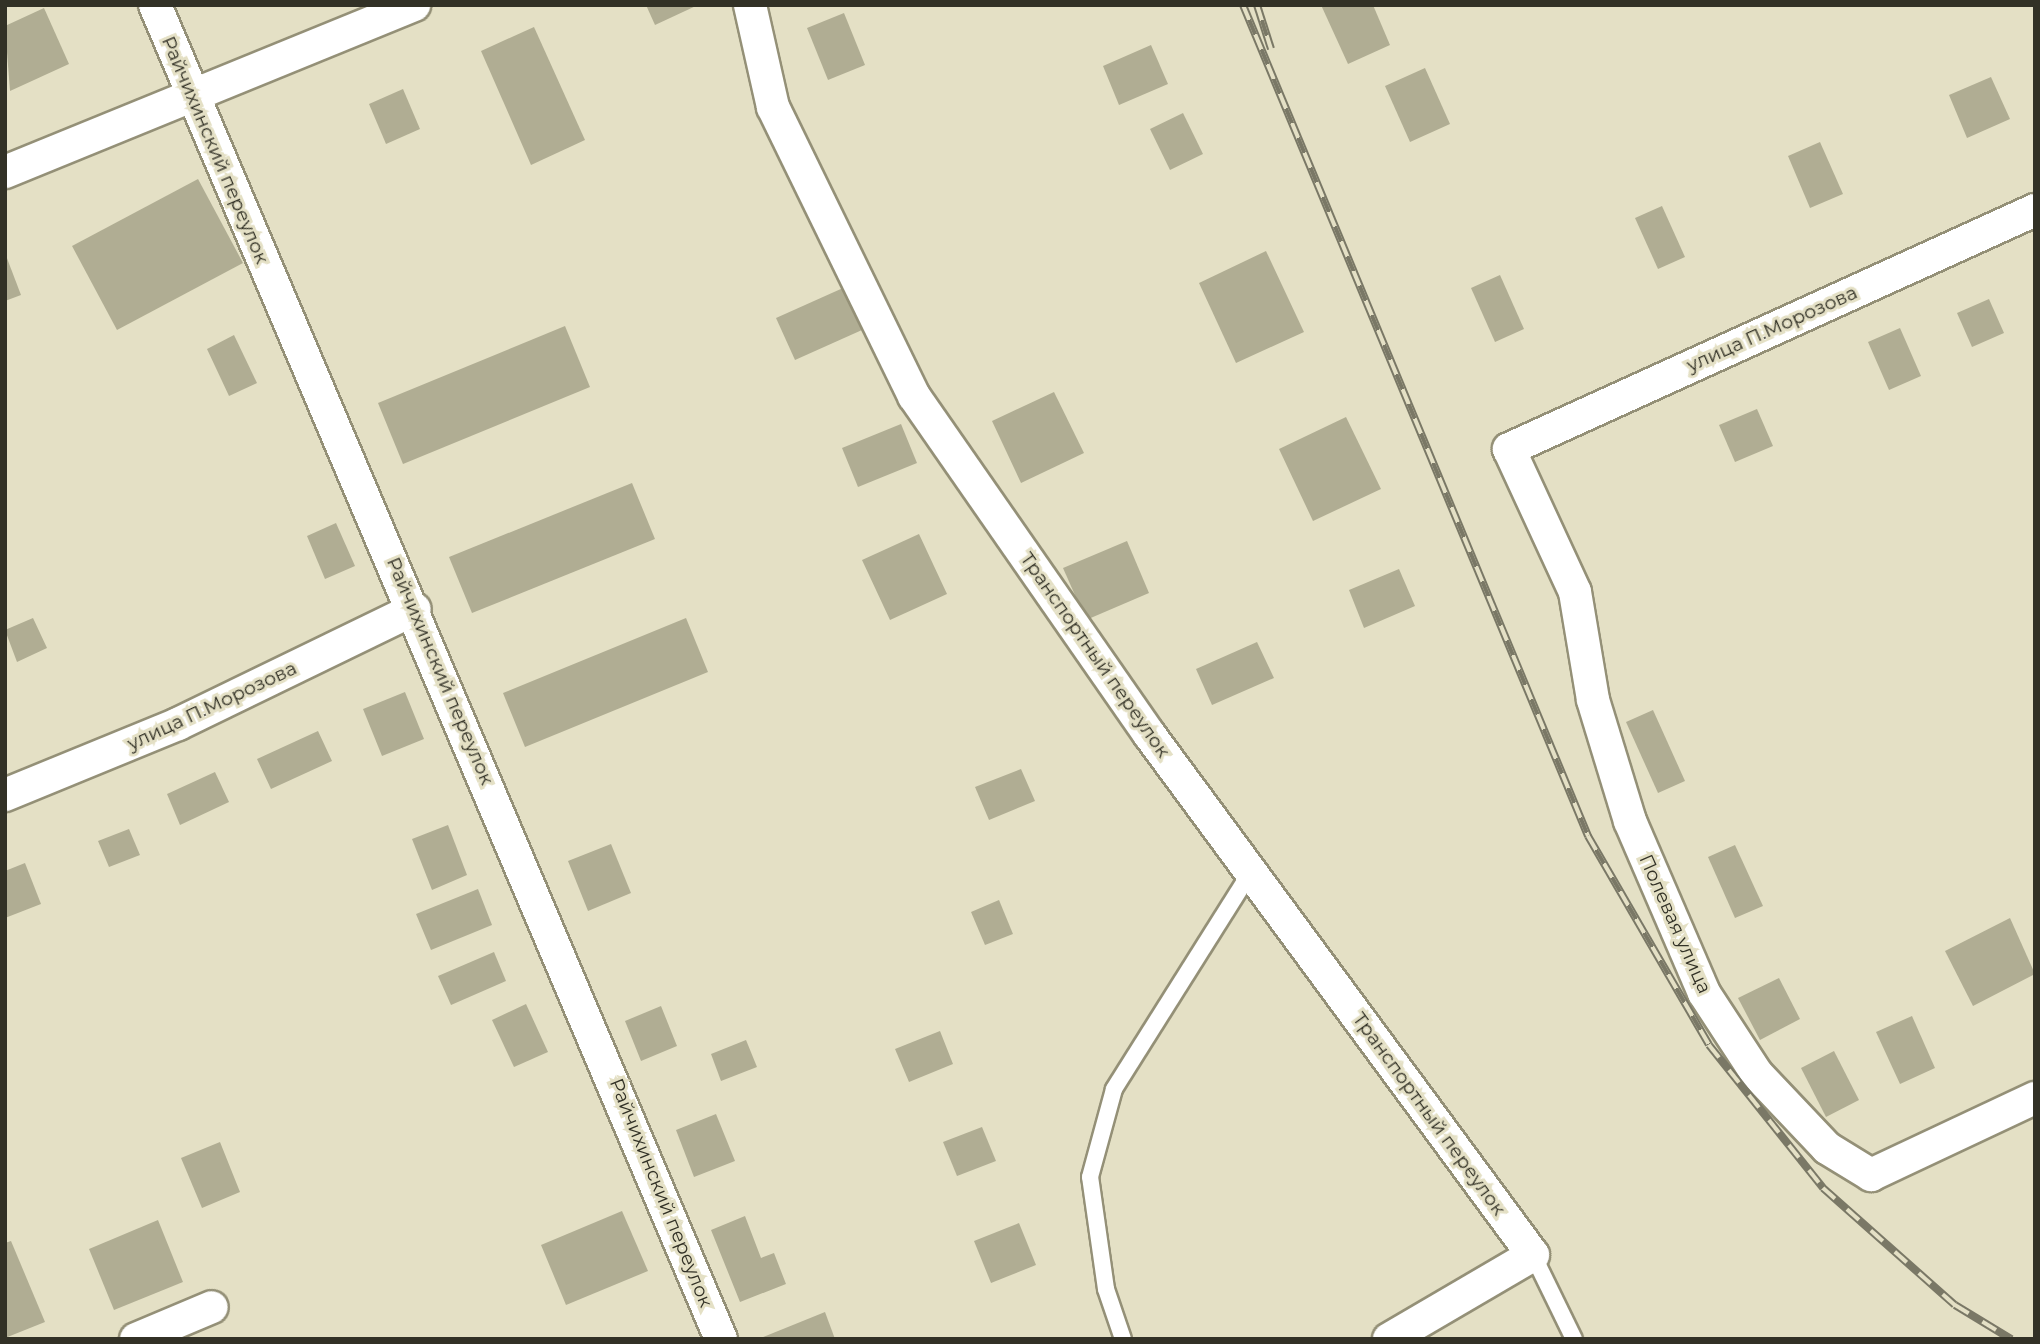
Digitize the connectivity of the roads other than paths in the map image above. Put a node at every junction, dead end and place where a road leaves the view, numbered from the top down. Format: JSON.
{"nodes":[{"id":1,"x":155,"y":5,"type":"edge"},
{"id":2,"x":414,"y":5,"type":"edge"},
{"id":3,"x":750,"y":5,"type":"edge"},
{"id":4,"x":190,"y":97,"type":"junction"},
{"id":5,"x":5,"y":172,"type":"edge"},
{"id":6,"x":2035,"y":210,"type":"edge"},
{"id":7,"x":1509,"y":449,"type":"joint"},
{"id":8,"x":415,"y":610,"type":"junction"},
{"id":9,"x":5,"y":795,"type":"edge"},
{"id":10,"x":1250,"y":873,"type":"junction"},
{"id":11,"x":2035,"y":1098,"type":"edge"},
{"id":12,"x":1533,"y":1255,"type":"junction"},
{"id":13,"x":212,"y":1307,"type":"dead end"},
{"id":14,"x":136,"y":1339,"type":"edge"},
{"id":15,"x":721,"y":1339,"type":"edge"},
{"id":16,"x":1123,"y":1339,"type":"edge"},
{"id":17,"x":1389,"y":1339,"type":"edge"},
{"id":18,"x":1574,"y":1339,"type":"edge"}],
"edges":[{"from":1,"to":4,"type":"street","name":"Райчихинский переулок"},
{"from":2,"to":4,"type":"street"},
{"from":3,"to":10,"type":"street","name":"Транспортный переулок"},
{"from":4,"to":5,"type":"street"},
{"from":4,"to":8,"type":"street","name":"Райчихинский переулок"},
{"from":6,"to":7,"type":"street","name":"улица П.Морозова"},
{"from":7,"to":11,"type":"street","name":"Полевая улица"},
{"from":8,"to":9,"type":"street","name":"улица П.Морозова"},
{"from":8,"to":15,"type":"street","name":"Райчихинский переулок"},
{"from":10,"to":12,"type":"street","name":"Транспортный переулок"},
{"from":10,"to":16,"type":"lane"},
{"from":12,"to":17,"type":"street"},
{"from":12,"to":18,"type":"lane"},
{"from":13,"to":14,"type":"street"}]}
